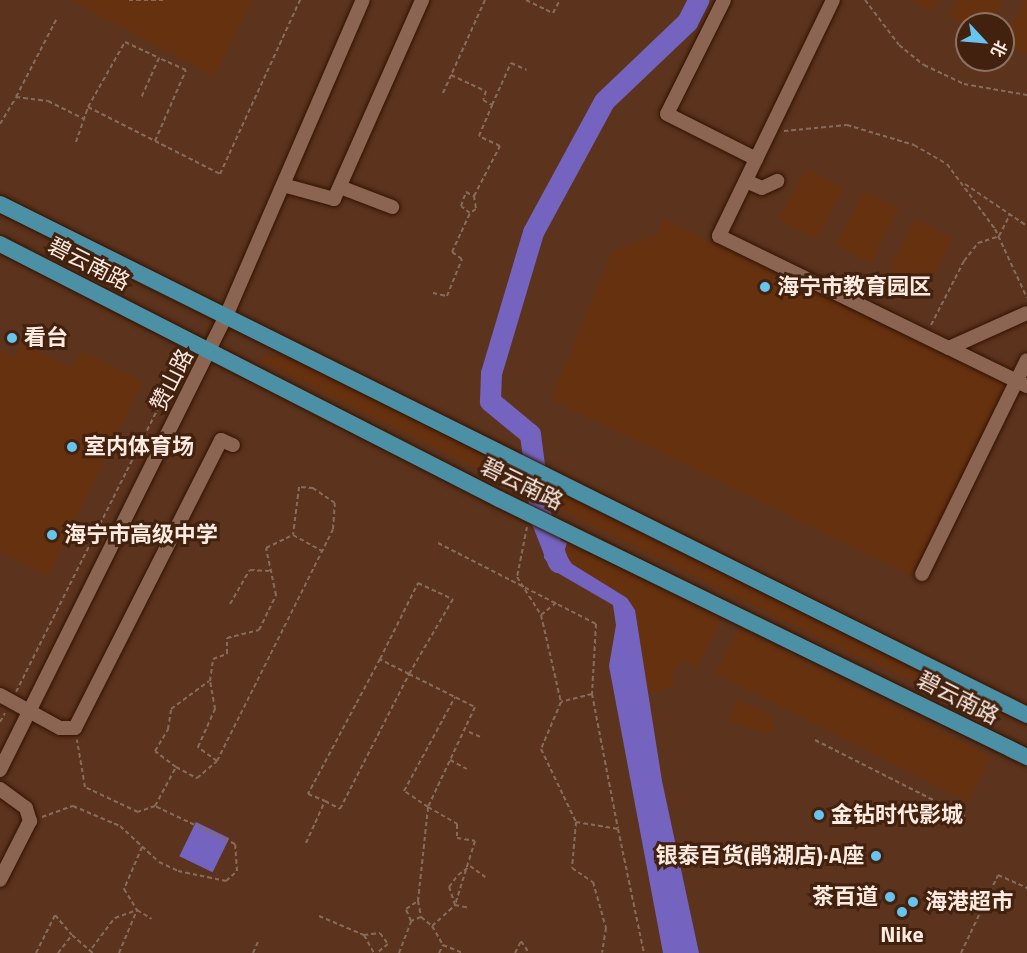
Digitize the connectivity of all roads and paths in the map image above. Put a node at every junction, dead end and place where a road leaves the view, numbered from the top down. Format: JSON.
{"nodes":[{"id":1,"x":129,"y":0,"type":"edge"},
{"id":2,"x":166,"y":0,"type":"edge"},
{"id":3,"x":300,"y":0,"type":"edge"},
{"id":4,"x":363,"y":0,"type":"edge"},
{"id":5,"x":422,"y":0,"type":"edge"},
{"id":6,"x":484,"y":0,"type":"edge"},
{"id":7,"x":525,"y":0,"type":"edge"},
{"id":8,"x":560,"y":0,"type":"edge"},
{"id":9,"x":724,"y":0,"type":"edge"},
{"id":10,"x":833,"y":0,"type":"edge"},
{"id":11,"x":865,"y":0,"type":"edge"},
{"id":12,"x":56,"y":20,"type":"dead end"},
{"id":13,"x":159,"y":58,"type":"junction"},
{"id":14,"x":527,"y":70,"type":"dead end"},
{"id":15,"x":452,"y":75,"type":"junction"},
{"id":16,"x":443,"y":93,"type":"dead end"},
{"id":17,"x":1027,"y":95,"type":"edge"},
{"id":18,"x":16,"y":97,"type":"junction"},
{"id":19,"x":141,"y":98,"type":"dead end"},
{"id":20,"x":492,"y":105,"type":"junction"},
{"id":21,"x":88,"y":107,"type":"junction"},
{"id":22,"x":84,"y":118,"type":"junction"},
{"id":23,"x":0,"y":124,"type":"edge"},
{"id":24,"x":769,"y":133,"type":"junction"},
{"id":25,"x":155,"y":141,"type":"junction"},
{"id":26,"x":76,"y":142,"type":"dead end"},
{"id":27,"x":756,"y":159,"type":"junction"},
{"id":28,"x":746,"y":181,"type":"junction"},
{"id":29,"x":777,"y":181,"type":"dead end"},
{"id":30,"x":962,"y":181,"type":"junction"},
{"id":31,"x":283,"y":185,"type":"junction"},
{"id":32,"x":340,"y":187,"type":"junction"},
{"id":33,"x":474,"y":196,"type":"junction"},
{"id":34,"x":0,"y":204,"type":"edge"},
{"id":35,"x":392,"y":207,"type":"dead end"},
{"id":36,"x":470,"y":213,"type":"junction"},
{"id":37,"x":1010,"y":214,"type":"junction"},
{"id":38,"x":1027,"y":226,"type":"edge"},
{"id":39,"x":999,"y":236,"type":"junction"},
{"id":40,"x":0,"y":244,"type":"edge"},
{"id":41,"x":433,"y":293,"type":"dead end"},
{"id":42,"x":1027,"y":298,"type":"edge"},
{"id":43,"x":1027,"y":313,"type":"edge"},
{"id":44,"x":226,"y":316,"type":"junction"},
{"id":45,"x":925,"y":337,"type":"junction"},
{"id":46,"x":187,"y":346,"type":"dead end"},
{"id":47,"x":949,"y":348,"type":"junction"},
{"id":48,"x":210,"y":349,"type":"junction"},
{"id":49,"x":1027,"y":360,"type":"edge"},
{"id":50,"x":1022,"y":383,"type":"edge"},
{"id":51,"x":233,"y":445,"type":"dead end"},
{"id":52,"x":528,"y":525,"type":"dead end"},
{"id":53,"x":293,"y":535,"type":"junction"},
{"id":54,"x":438,"y":543,"type":"dead end"},
{"id":55,"x":322,"y":551,"type":"junction"},
{"id":56,"x":271,"y":571,"type":"junction"},
{"id":57,"x":922,"y":574,"type":"dead end"},
{"id":58,"x":557,"y":602,"type":"junction"},
{"id":59,"x":230,"y":604,"type":"dead end"},
{"id":60,"x":541,"y":615,"type":"junction"},
{"id":61,"x":380,"y":659,"type":"junction"},
{"id":62,"x":409,"y":674,"type":"junction"},
{"id":63,"x":210,"y":681,"type":"junction"},
{"id":64,"x":592,"y":694,"type":"junction"},
{"id":65,"x":454,"y":697,"type":"junction"},
{"id":66,"x":6,"y":698,"type":"edge"},
{"id":67,"x":561,"y":702,"type":"junction"},
{"id":68,"x":32,"y":708,"type":"junction"},
{"id":69,"x":1027,"y":715,"type":"edge"},
{"id":70,"x":0,"y":722,"type":"edge"},
{"id":71,"x":75,"y":728,"type":"junction"},
{"id":72,"x":469,"y":732,"type":"dead end"},
{"id":73,"x":483,"y":738,"type":"dead end"},
{"id":74,"x":815,"y":740,"type":"dead end"},
{"id":75,"x":1027,"y":757,"type":"edge"},
{"id":76,"x":450,"y":760,"type":"junction"},
{"id":77,"x":216,"y":761,"type":"junction"},
{"id":78,"x":176,"y":767,"type":"junction"},
{"id":79,"x":467,"y":769,"type":"dead end"},
{"id":80,"x":0,"y":770,"type":"edge"},
{"id":81,"x":0,"y":789,"type":"edge"},
{"id":82,"x":325,"y":801,"type":"junction"},
{"id":83,"x":155,"y":806,"type":"junction"},
{"id":84,"x":428,"y":807,"type":"junction"},
{"id":85,"x":965,"y":816,"type":"dead end"},
{"id":86,"x":30,"y":821,"type":"junction"},
{"id":87,"x":576,"y":822,"type":"junction"},
{"id":88,"x":618,"y":829,"type":"junction"},
{"id":89,"x":306,"y":843,"type":"dead end"},
{"id":90,"x":142,"y":847,"type":"junction"},
{"id":91,"x":470,"y":866,"type":"junction"},
{"id":92,"x":485,"y":877,"type":"dead end"},
{"id":93,"x":0,"y":880,"type":"edge"},
{"id":94,"x":1027,"y":888,"type":"edge"},
{"id":95,"x":418,"y":901,"type":"junction"},
{"id":96,"x":454,"y":905,"type":"junction"},
{"id":97,"x":470,"y":908,"type":"dead end"},
{"id":98,"x":137,"y":910,"type":"junction"},
{"id":99,"x":319,"y":916,"type":"dead end"},
{"id":100,"x":421,"y":917,"type":"junction"},
{"id":101,"x":152,"y":919,"type":"dead end"},
{"id":102,"x":411,"y":921,"type":"junction"},
{"id":103,"x":432,"y":926,"type":"junction"},
{"id":104,"x":72,"y":935,"type":"junction"},
{"id":105,"x":364,"y":935,"type":"junction"},
{"id":106,"x":258,"y":942,"type":"dead end"},
{"id":107,"x":443,"y":945,"type":"junction"},
{"id":108,"x":92,"y":948,"type":"junction"},
{"id":109,"x":35,"y":953,"type":"edge"},
{"id":110,"x":58,"y":953,"type":"edge"},
{"id":111,"x":93,"y":953,"type":"edge"},
{"id":112,"x":119,"y":953,"type":"edge"},
{"id":113,"x":253,"y":953,"type":"edge"},
{"id":114,"x":375,"y":953,"type":"edge"},
{"id":115,"x":399,"y":953,"type":"edge"},
{"id":116,"x":439,"y":953,"type":"edge"},
{"id":117,"x":463,"y":953,"type":"edge"},
{"id":118,"x":515,"y":953,"type":"edge"},
{"id":119,"x":529,"y":953,"type":"edge"},
{"id":120,"x":602,"y":953,"type":"edge"},
{"id":121,"x":644,"y":953,"type":"edge"},
{"id":122,"x":961,"y":953,"type":"edge"}],
"edges":[{"from":1,"to":2,"type":"path"},
{"from":3,"to":25,"type":"path"},
{"from":4,"to":31,"type":"street","name":"赞山路"},
{"from":5,"to":32,"type":"street"},
{"from":6,"to":15,"type":"path"},
{"from":7,"to":8,"type":"path"},
{"from":9,"to":27,"type":"street"},
{"from":10,"to":24,"type":"street"},
{"from":11,"to":17,"type":"path"},
{"from":12,"to":18,"type":"path"},
{"from":13,"to":19,"type":"path"},
{"from":13,"to":21,"type":"path"},
{"from":13,"to":25,"type":"path"},
{"from":14,"to":20,"type":"path"},
{"from":15,"to":16,"type":"path"},
{"from":15,"to":20,"type":"path"},
{"from":18,"to":22,"type":"path"},
{"from":18,"to":23,"type":"path"},
{"from":20,"to":33,"type":"path"},
{"from":21,"to":22,"type":"path"},
{"from":21,"to":25,"type":"path"},
{"from":22,"to":26,"type":"path"},
{"from":24,"to":27,"type":"street"},
{"from":24,"to":30,"type":"path"},
{"from":27,"to":28,"type":"street"},
{"from":28,"to":29,"type":"street"},
{"from":28,"to":45,"type":"street"},
{"from":30,"to":37,"type":"path"},
{"from":30,"to":39,"type":"path"},
{"from":31,"to":32,"type":"street"},
{"from":31,"to":44,"type":"street","name":"赞山路"},
{"from":32,"to":35,"type":"street"},
{"from":33,"to":36,"type":"path"},
{"from":33,"to":36,"type":"path"},
{"from":34,"to":44,"type":"main road","name":"碧云南路"},
{"from":36,"to":41,"type":"path"},
{"from":37,"to":38,"type":"path"},
{"from":37,"to":39,"type":"path"},
{"from":39,"to":42,"type":"path"},
{"from":39,"to":45,"type":"path"},
{"from":40,"to":48,"type":"main road","name":"碧云南路"},
{"from":43,"to":47,"type":"street"},
{"from":44,"to":48,"type":"street","name":"赞山路"},
{"from":44,"to":69,"type":"main road","name":"碧云南路"},
{"from":45,"to":47,"type":"street"},
{"from":46,"to":66,"type":"path"},
{"from":47,"to":50,"type":"street"},
{"from":48,"to":68,"type":"street","name":"赞山路"},
{"from":48,"to":75,"type":"main road","name":"碧云南路"},
{"from":49,"to":50,"type":"street"},
{"from":50,"to":57,"type":"street"},
{"from":51,"to":71,"type":"street"},
{"from":52,"to":60,"type":"path"},
{"from":53,"to":55,"type":"path"},
{"from":53,"to":55,"type":"path"},
{"from":53,"to":56,"type":"path"},
{"from":54,"to":58,"type":"path"},
{"from":55,"to":77,"type":"path"},
{"from":56,"to":59,"type":"path"},
{"from":56,"to":63,"type":"path"},
{"from":58,"to":60,"type":"path"},
{"from":58,"to":64,"type":"path"},
{"from":60,"to":67,"type":"path"},
{"from":61,"to":62,"type":"path"},
{"from":61,"to":62,"type":"path"},
{"from":61,"to":82,"type":"path"},
{"from":62,"to":65,"type":"path"},
{"from":62,"to":82,"type":"path"},
{"from":63,"to":77,"type":"path"},
{"from":63,"to":78,"type":"path"},
{"from":64,"to":67,"type":"path"},
{"from":64,"to":88,"type":"path"},
{"from":65,"to":76,"type":"path"},
{"from":65,"to":84,"type":"path"},
{"from":66,"to":68,"type":"street"},
{"from":66,"to":70,"type":"path"},
{"from":67,"to":87,"type":"path"},
{"from":68,"to":71,"type":"street"},
{"from":68,"to":80,"type":"street","name":"赞山路"},
{"from":71,"to":83,"type":"path"},
{"from":72,"to":73,"type":"path"},
{"from":74,"to":85,"type":"path"},
{"from":76,"to":79,"type":"path"},
{"from":76,"to":84,"type":"path"},
{"from":77,"to":78,"type":"path"},
{"from":78,"to":83,"type":"path"},
{"from":81,"to":86,"type":"street"},
{"from":82,"to":89,"type":"path"},
{"from":83,"to":90,"type":"path"},
{"from":84,"to":91,"type":"path"},
{"from":84,"to":95,"type":"path"},
{"from":86,"to":90,"type":"path"},
{"from":86,"to":93,"type":"street"},
{"from":87,"to":88,"type":"path"},
{"from":87,"to":120,"type":"path"},
{"from":88,"to":121,"type":"path"},
{"from":90,"to":98,"type":"path"},
{"from":91,"to":92,"type":"path"},
{"from":91,"to":96,"type":"path"},
{"from":91,"to":96,"type":"path"},
{"from":94,"to":122,"type":"path"},
{"from":95,"to":100,"type":"path"},
{"from":95,"to":102,"type":"path"},
{"from":96,"to":97,"type":"path"},
{"from":96,"to":103,"type":"path"},
{"from":98,"to":101,"type":"path"},
{"from":98,"to":108,"type":"path"},
{"from":98,"to":112,"type":"path"},
{"from":99,"to":105,"type":"path"},
{"from":100,"to":102,"type":"path"},
{"from":100,"to":103,"type":"path"},
{"from":102,"to":115,"type":"path"},
{"from":103,"to":107,"type":"path"},
{"from":104,"to":108,"type":"path"},
{"from":104,"to":109,"type":"path"},
{"from":104,"to":110,"type":"path"},
{"from":105,"to":114,"type":"path"},
{"from":105,"to":114,"type":"path"},
{"from":106,"to":113,"type":"path"},
{"from":107,"to":116,"type":"path"},
{"from":107,"to":117,"type":"path"},
{"from":108,"to":111,"type":"path"},
{"from":118,"to":119,"type":"path"}]}
